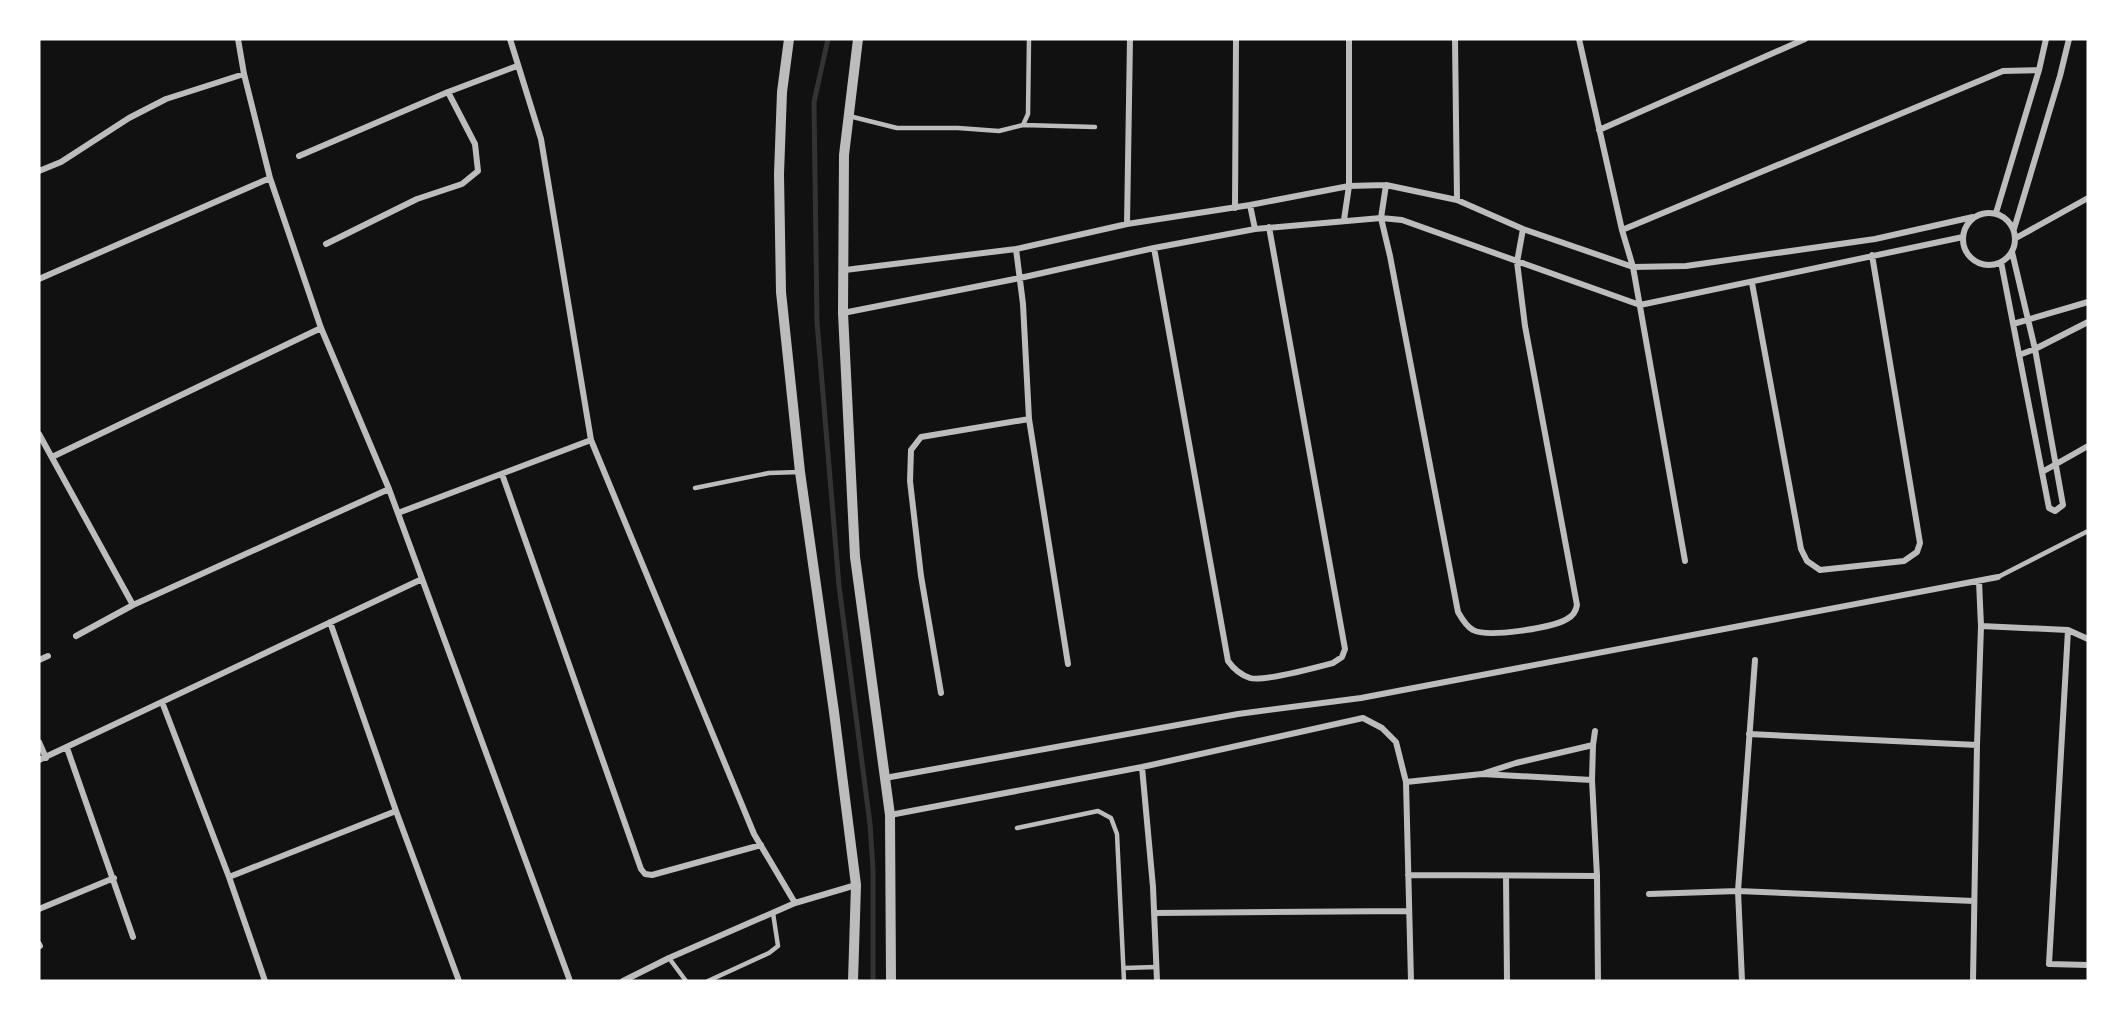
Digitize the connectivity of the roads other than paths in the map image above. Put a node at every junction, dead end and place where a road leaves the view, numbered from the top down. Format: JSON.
{"nodes":[{"id":1,"x":238,"y":39,"type":"edge"},
{"id":2,"x":510,"y":39,"type":"edge"},
{"id":3,"x":789,"y":39,"type":"edge"},
{"id":4,"x":858,"y":39,"type":"edge"},
{"id":5,"x":1029,"y":39,"type":"edge"},
{"id":6,"x":1130,"y":39,"type":"edge"},
{"id":7,"x":1236,"y":39,"type":"edge"},
{"id":8,"x":1349,"y":39,"type":"edge"},
{"id":9,"x":1455,"y":39,"type":"edge"},
{"id":10,"x":1579,"y":39,"type":"edge"},
{"id":11,"x":1805,"y":39,"type":"edge"},
{"id":12,"x":2046,"y":39,"type":"edge"},
{"id":13,"x":2069,"y":39,"type":"edge"},
{"id":14,"x":517,"y":66,"type":"junction"},
{"id":15,"x":2039,"y":70,"type":"junction"},
{"id":16,"x":244,"y":74,"type":"junction"},
{"id":17,"x":447,"y":92,"type":"junction"},
{"id":18,"x":849,"y":116,"type":"junction"},
{"id":19,"x":1023,"y":125,"type":"junction"},
{"id":20,"x":1095,"y":127,"type":"dead end"},
{"id":21,"x":1599,"y":130,"type":"junction"},
{"id":22,"x":299,"y":156,"type":"dead end"},
{"id":23,"x":39,"y":171,"type":"edge"},
{"id":24,"x":270,"y":178,"type":"junction"},
{"id":25,"x":1386,"y":185,"type":"junction"},
{"id":26,"x":1348,"y":186,"type":"junction"},
{"id":27,"x":2088,"y":198,"type":"edge"},
{"id":28,"x":1457,"y":200,"type":"junction"},
{"id":29,"x":1250,"y":205,"type":"junction"},
{"id":30,"x":1235,"y":208,"type":"junction"},
{"id":31,"x":1996,"y":213,"type":"junction"},
{"id":32,"x":1973,"y":217,"type":"junction"},
{"id":33,"x":1381,"y":218,"type":"junction"},
{"id":34,"x":1344,"y":220,"type":"junction"},
{"id":35,"x":1127,"y":224,"type":"junction"},
{"id":36,"x":1269,"y":228,"type":"junction"},
{"id":37,"x":1255,"y":229,"type":"junction"},
{"id":38,"x":1523,"y":229,"type":"junction"},
{"id":39,"x":2014,"y":229,"type":"junction"},
{"id":40,"x":1622,"y":230,"type":"junction"},
{"id":41,"x":1962,"y":237,"type":"junction"},
{"id":42,"x":2016,"y":238,"type":"junction"},
{"id":43,"x":326,"y":244,"type":"dead end"},
{"id":44,"x":1154,"y":248,"type":"junction"},
{"id":45,"x":1016,"y":249,"type":"junction"},
{"id":46,"x":2012,"y":252,"type":"junction"},
{"id":47,"x":1872,"y":255,"type":"junction"},
{"id":48,"x":1517,"y":262,"type":"junction"},
{"id":49,"x":2001,"y":262,"type":"junction"},
{"id":50,"x":1633,"y":267,"type":"junction"},
{"id":51,"x":844,"y":270,"type":"junction"},
{"id":52,"x":1020,"y":278,"type":"junction"},
{"id":53,"x":39,"y":279,"type":"edge"},
{"id":54,"x":1752,"y":283,"type":"junction"},
{"id":55,"x":2088,"y":302,"type":"edge"},
{"id":56,"x":1640,"y":305,"type":"junction"},
{"id":57,"x":843,"y":313,"type":"junction"},
{"id":58,"x":2027,"y":320,"type":"junction"},
{"id":59,"x":2088,"y":322,"type":"edge"},
{"id":60,"x":2013,"y":324,"type":"junction"},
{"id":61,"x":321,"y":328,"type":"junction"},
{"id":62,"x":2035,"y":349,"type":"junction"},
{"id":63,"x":2019,"y":355,"type":"junction"},
{"id":64,"x":1029,"y":419,"type":"junction"},
{"id":65,"x":39,"y":434,"type":"edge"},
{"id":66,"x":591,"y":440,"type":"junction"},
{"id":67,"x":2088,"y":446,"type":"edge"},
{"id":68,"x":52,"y":457,"type":"junction"},
{"id":69,"x":2055,"y":464,"type":"junction"},
{"id":70,"x":800,"y":472,"type":"junction"},
{"id":71,"x":2042,"y":472,"type":"junction"},
{"id":72,"x":502,"y":474,"type":"junction"},
{"id":73,"x":695,"y":488,"type":"dead end"},
{"id":74,"x":389,"y":489,"type":"junction"},
{"id":75,"x":398,"y":513,"type":"junction"},
{"id":76,"x":2088,"y":531,"type":"edge"},
{"id":77,"x":1685,"y":561,"type":"dead end"},
{"id":78,"x":1998,"y":577,"type":"joint"},
{"id":79,"x":422,"y":579,"type":"junction"},
{"id":80,"x":1979,"y":581,"type":"junction"},
{"id":81,"x":132,"y":605,"type":"junction"},
{"id":82,"x":330,"y":622,"type":"junction"},
{"id":83,"x":1981,"y":626,"type":"junction"},
{"id":84,"x":2068,"y":630,"type":"junction"},
{"id":85,"x":76,"y":636,"type":"dead end"},
{"id":86,"x":2088,"y":639,"type":"edge"},
{"id":87,"x":48,"y":656,"type":"dead end"},
{"id":88,"x":39,"y":660,"type":"edge"},
{"id":89,"x":1755,"y":660,"type":"dead end"},
{"id":90,"x":1068,"y":664,"type":"dead end"},
{"id":91,"x":941,"y":693,"type":"dead end"},
{"id":92,"x":162,"y":702,"type":"junction"},
{"id":93,"x":1595,"y":731,"type":"dead end"},
{"id":94,"x":1749,"y":734,"type":"junction"},
{"id":95,"x":39,"y":742,"type":"edge"},
{"id":96,"x":1593,"y":745,"type":"junction"},
{"id":97,"x":1977,"y":745,"type":"junction"},
{"id":98,"x":67,"y":748,"type":"junction"},
{"id":99,"x":46,"y":758,"type":"junction"},
{"id":100,"x":39,"y":760,"type":"edge"},
{"id":101,"x":1142,"y":767,"type":"junction"},
{"id":102,"x":1482,"y":774,"type":"junction"},
{"id":103,"x":885,"y":778,"type":"junction"},
{"id":104,"x":1592,"y":780,"type":"junction"},
{"id":105,"x":1406,"y":783,"type":"junction"},
{"id":106,"x":396,"y":811,"type":"junction"},
{"id":107,"x":890,"y":815,"type":"junction"},
{"id":108,"x":1017,"y":828,"type":"dead end"},
{"id":109,"x":760,"y":845,"type":"junction"},
{"id":110,"x":1408,"y":875,"type":"junction"},
{"id":111,"x":1506,"y":876,"type":"junction"},
{"id":112,"x":1597,"y":876,"type":"junction"},
{"id":113,"x":229,"y":877,"type":"junction"},
{"id":114,"x":114,"y":878,"type":"junction"},
{"id":115,"x":856,"y":885,"type":"junction"},
{"id":116,"x":1738,"y":891,"type":"junction"},
{"id":117,"x":1649,"y":894,"type":"dead end"},
{"id":118,"x":1974,"y":901,"type":"junction"},
{"id":119,"x":795,"y":903,"type":"junction"},
{"id":120,"x":39,"y":909,"type":"edge"},
{"id":121,"x":1409,"y":911,"type":"junction"},
{"id":122,"x":773,"y":913,"type":"junction"},
{"id":123,"x":1154,"y":913,"type":"junction"},
{"id":124,"x":133,"y":937,"type":"dead end"},
{"id":125,"x":669,"y":958,"type":"junction"},
{"id":126,"x":2088,"y":965,"type":"edge"},
{"id":127,"x":1156,"y":966,"type":"junction"},
{"id":128,"x":1124,"y":968,"type":"junction"},
{"id":129,"x":265,"y":981,"type":"edge"},
{"id":130,"x":459,"y":981,"type":"edge"},
{"id":131,"x":570,"y":981,"type":"edge"},
{"id":132,"x":623,"y":981,"type":"edge"},
{"id":133,"x":686,"y":981,"type":"edge"},
{"id":134,"x":708,"y":981,"type":"edge"},
{"id":135,"x":853,"y":981,"type":"edge"},
{"id":136,"x":891,"y":981,"type":"edge"},
{"id":137,"x":1124,"y":981,"type":"edge"},
{"id":138,"x":1157,"y":981,"type":"edge"},
{"id":139,"x":1411,"y":981,"type":"edge"},
{"id":140,"x":1507,"y":981,"type":"edge"},
{"id":141,"x":1598,"y":981,"type":"edge"},
{"id":142,"x":1742,"y":981,"type":"edge"},
{"id":143,"x":1973,"y":981,"type":"edge"}],
"edges":[{"from":1,"to":16,"type":"street"},
{"from":2,"to":14,"type":"street"},
{"from":3,"to":70,"type":"street"},
{"from":4,"to":18,"type":"street"},
{"from":5,"to":19,"type":"lane"},
{"from":6,"to":35,"type":"street"},
{"from":7,"to":30,"type":"street"},
{"from":8,"to":26,"type":"street"},
{"from":9,"to":28,"type":"street"},
{"from":10,"to":21,"type":"street"},
{"from":11,"to":21,"type":"street"},
{"from":12,"to":15,"type":"street"},
{"from":13,"to":39,"type":"street"},
{"from":14,"to":17,"type":"street"},
{"from":14,"to":66,"type":"street"},
{"from":15,"to":31,"type":"street"},
{"from":15,"to":40,"type":"street"},
{"from":16,"to":23,"type":"street"},
{"from":16,"to":24,"type":"street"},
{"from":17,"to":22,"type":"street"},
{"from":17,"to":43,"type":"street"},
{"from":18,"to":19,"type":"lane"},
{"from":18,"to":51,"type":"street"},
{"from":19,"to":20,"type":"lane"},
{"from":21,"to":40,"type":"street"},
{"from":24,"to":53,"type":"street"},
{"from":24,"to":61,"type":"street"},
{"from":25,"to":26,"type":"street"},
{"from":25,"to":28,"type":"street"},
{"from":25,"to":33,"type":"street"},
{"from":26,"to":29,"type":"street"},
{"from":26,"to":34,"type":"street"},
{"from":27,"to":42,"type":"street"},
{"from":28,"to":38,"type":"street"},
{"from":29,"to":30,"type":"street"},
{"from":29,"to":37,"type":"street"},
{"from":30,"to":35,"type":"street"},
{"from":31,"to":32,"type":"street"},
{"from":31,"to":39,"type":"street"},
{"from":32,"to":41,"type":"street"},
{"from":32,"to":50,"type":"street"},
{"from":33,"to":34,"type":"street"},
{"from":33,"to":48,"type":"street"},
{"from":33,"to":48,"type":"street"},
{"from":34,"to":36,"type":"street"},
{"from":35,"to":45,"type":"street"},
{"from":36,"to":37,"type":"street"},
{"from":36,"to":44,"type":"street"},
{"from":37,"to":44,"type":"street"},
{"from":38,"to":48,"type":"street"},
{"from":38,"to":50,"type":"street"},
{"from":39,"to":42,"type":"street"},
{"from":40,"to":50,"type":"street"},
{"from":41,"to":47,"type":"street"},
{"from":41,"to":49,"type":"street"},
{"from":42,"to":46,"type":"street"},
{"from":44,"to":52,"type":"street"},
{"from":45,"to":51,"type":"street"},
{"from":45,"to":52,"type":"street"},
{"from":46,"to":49,"type":"street"},
{"from":46,"to":58,"type":"street"},
{"from":47,"to":54,"type":"street"},
{"from":47,"to":54,"type":"street"},
{"from":48,"to":56,"type":"street"},
{"from":49,"to":60,"type":"street"},
{"from":50,"to":56,"type":"street"},
{"from":51,"to":57,"type":"street"},
{"from":52,"to":57,"type":"street"},
{"from":52,"to":64,"type":"street"},
{"from":54,"to":56,"type":"street"},
{"from":55,"to":58,"type":"street"},
{"from":56,"to":77,"type":"street"},
{"from":57,"to":103,"type":"street"},
{"from":58,"to":60,"type":"street"},
{"from":58,"to":62,"type":"street"},
{"from":59,"to":62,"type":"street"},
{"from":60,"to":63,"type":"street"},
{"from":61,"to":68,"type":"street"},
{"from":61,"to":74,"type":"street"},
{"from":62,"to":63,"type":"street"},
{"from":62,"to":69,"type":"street"},
{"from":63,"to":71,"type":"street"},
{"from":64,"to":90,"type":"street"},
{"from":64,"to":91,"type":"street"},
{"from":65,"to":68,"type":"street"},
{"from":66,"to":72,"type":"street"},
{"from":66,"to":109,"type":"street"},
{"from":67,"to":69,"type":"street"},
{"from":68,"to":81,"type":"street"},
{"from":69,"to":71,"type":"street"},
{"from":69,"to":71,"type":"street"},
{"from":70,"to":73,"type":"lane"},
{"from":70,"to":115,"type":"street"},
{"from":72,"to":75,"type":"street"},
{"from":72,"to":109,"type":"street"},
{"from":74,"to":75,"type":"street"},
{"from":74,"to":81,"type":"street"},
{"from":75,"to":79,"type":"street"},
{"from":76,"to":78,"type":"lane"},
{"from":78,"to":80,"type":"street"},
{"from":79,"to":82,"type":"street"},
{"from":79,"to":131,"type":"street"},
{"from":80,"to":83,"type":"street"},
{"from":80,"to":103,"type":"street"},
{"from":81,"to":85,"type":"street"},
{"from":82,"to":92,"type":"street"},
{"from":82,"to":106,"type":"street"},
{"from":83,"to":84,"type":"street"},
{"from":83,"to":97,"type":"street"},
{"from":84,"to":86,"type":"street"},
{"from":84,"to":126,"type":"street"},
{"from":87,"to":88,"type":"street"},
{"from":89,"to":94,"type":"street"},
{"from":92,"to":98,"type":"street"},
{"from":92,"to":113,"type":"street"},
{"from":93,"to":96,"type":"street"},
{"from":94,"to":97,"type":"street"},
{"from":94,"to":116,"type":"street"},
{"from":95,"to":99,"type":"street"},
{"from":96,"to":102,"type":"street"},
{"from":96,"to":104,"type":"street"},
{"from":97,"to":118,"type":"street"},
{"from":98,"to":99,"type":"street"},
{"from":98,"to":114,"type":"street"},
{"from":99,"to":100,"type":"street"},
{"from":101,"to":105,"type":"street"},
{"from":101,"to":107,"type":"street"},
{"from":101,"to":123,"type":"street"},
{"from":102,"to":104,"type":"street"},
{"from":102,"to":105,"type":"street"},
{"from":103,"to":107,"type":"street"},
{"from":104,"to":112,"type":"street"},
{"from":105,"to":110,"type":"street"},
{"from":106,"to":113,"type":"street"},
{"from":106,"to":130,"type":"street"},
{"from":107,"to":136,"type":"street"},
{"from":108,"to":128,"type":"lane"},
{"from":109,"to":119,"type":"street"},
{"from":110,"to":111,"type":"street"},
{"from":110,"to":121,"type":"street"},
{"from":111,"to":112,"type":"street"},
{"from":111,"to":140,"type":"street"},
{"from":112,"to":141,"type":"street"},
{"from":113,"to":129,"type":"street"},
{"from":114,"to":120,"type":"street"},
{"from":114,"to":124,"type":"street"},
{"from":115,"to":119,"type":"street"},
{"from":115,"to":135,"type":"street"},
{"from":116,"to":117,"type":"street"},
{"from":116,"to":118,"type":"street"},
{"from":116,"to":142,"type":"street"},
{"from":118,"to":143,"type":"street"},
{"from":119,"to":122,"type":"street"},
{"from":121,"to":123,"type":"street"},
{"from":121,"to":139,"type":"street"},
{"from":122,"to":125,"type":"street"},
{"from":122,"to":134,"type":"lane"},
{"from":123,"to":127,"type":"street"},
{"from":125,"to":132,"type":"street"},
{"from":125,"to":133,"type":"lane"},
{"from":127,"to":128,"type":"lane"},
{"from":127,"to":138,"type":"street"},
{"from":128,"to":137,"type":"lane"}]}
